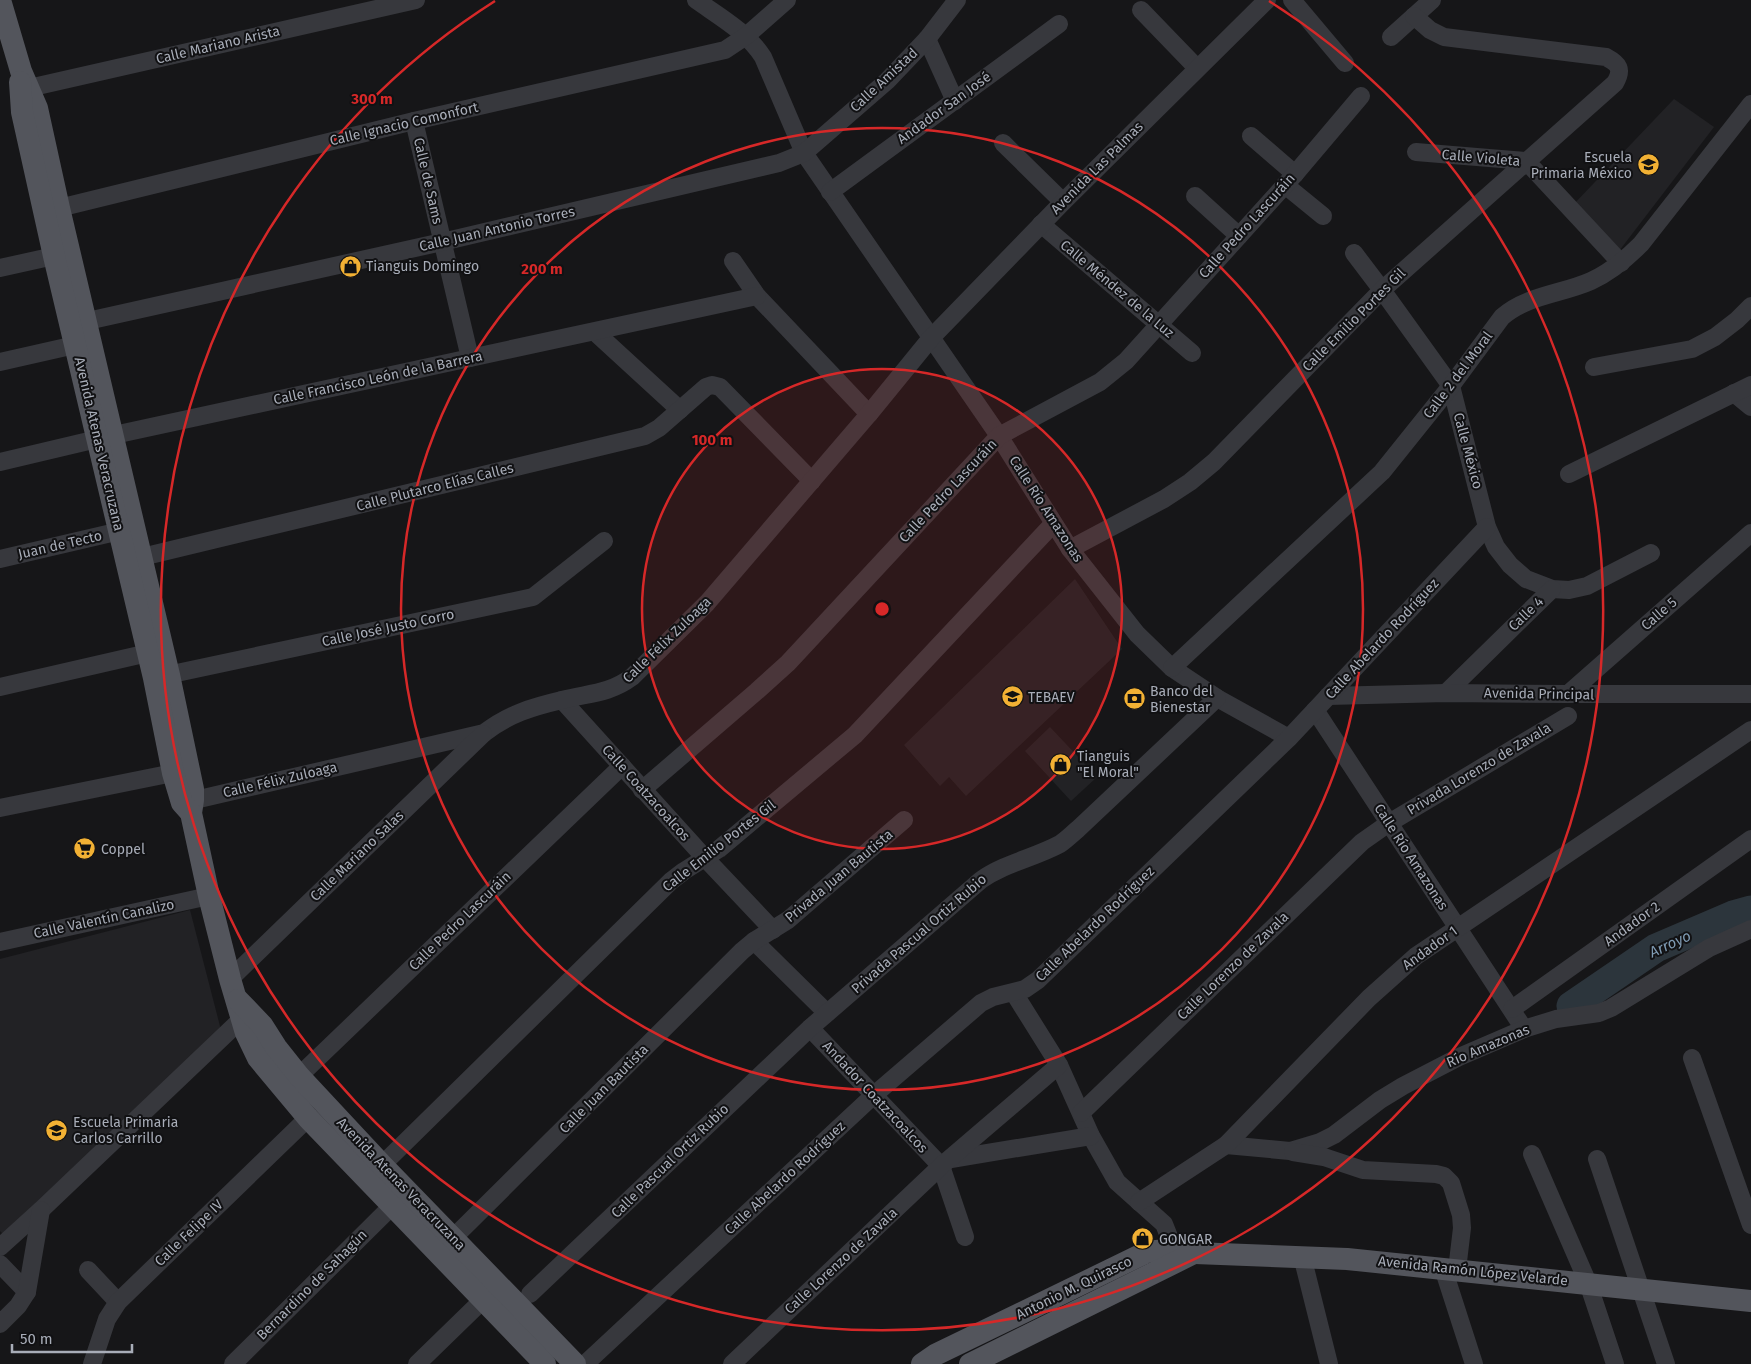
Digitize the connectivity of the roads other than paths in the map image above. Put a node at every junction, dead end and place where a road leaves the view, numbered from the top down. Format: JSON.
{"nodes":[{"id":1,"x":0,"y":0,"type":"edge"},
{"id":2,"x":416,"y":0,"type":"edge"},
{"id":3,"x":696,"y":0,"type":"edge"},
{"id":4,"x":786,"y":0,"type":"edge"},
{"id":5,"x":957,"y":0,"type":"edge"},
{"id":6,"x":1267,"y":0,"type":"edge"},
{"id":7,"x":1292,"y":0,"type":"edge"},
{"id":8,"x":1432,"y":0,"type":"edge"},
{"id":9,"x":1141,"y":10,"type":"dead end"},
{"id":10,"x":1414,"y":16,"type":"junction"},
{"id":11,"x":1059,"y":24,"type":"dead end"},
{"id":12,"x":746,"y":36,"type":"junction"},
{"id":13,"x":1390,"y":37,"type":"dead end"},
{"id":14,"x":927,"y":39,"type":"junction"},
{"id":15,"x":7,"y":51,"type":"edge"},
{"id":16,"x":1345,"y":63,"type":"dead end"},
{"id":17,"x":1197,"y":68,"type":"junction"},
{"id":18,"x":23,"y":83,"type":"junction"},
{"id":19,"x":1361,"y":96,"type":"dead end"},
{"id":20,"x":955,"y":101,"type":"junction"},
{"id":21,"x":1751,"y":104,"type":"edge"},
{"id":22,"x":414,"y":121,"type":"junction"},
{"id":23,"x":1251,"y":136,"type":"dead end"},
{"id":24,"x":1003,"y":143,"type":"dead end"},
{"id":25,"x":1416,"y":152,"type":"dead end"},
{"id":26,"x":804,"y":153,"type":"junction"},
{"id":27,"x":1526,"y":161,"type":"junction"},
{"id":28,"x":1290,"y":179,"type":"junction"},
{"id":29,"x":830,"y":192,"type":"junction"},
{"id":30,"x":1195,"y":196,"type":"dead end"},
{"id":31,"x":1063,"y":202,"type":"junction"},
{"id":32,"x":59,"y":208,"type":"junction"},
{"id":33,"x":1323,"y":216,"type":"dead end"},
{"id":34,"x":1041,"y":224,"type":"junction"},
{"id":35,"x":1239,"y":236,"type":"junction"},
{"id":36,"x":442,"y":242,"type":"junction"},
{"id":37,"x":1354,"y":253,"type":"dead end"},
{"id":38,"x":54,"y":256,"type":"junction"},
{"id":39,"x":733,"y":261,"type":"dead end"},
{"id":40,"x":1621,"y":263,"type":"junction"},
{"id":41,"x":0,"y":268,"type":"edge"},
{"id":42,"x":1382,"y":290,"type":"junction"},
{"id":43,"x":757,"y":296,"type":"junction"},
{"id":44,"x":1751,"y":306,"type":"edge"},
{"id":45,"x":1158,"y":324,"type":"junction"},
{"id":46,"x":78,"y":330,"type":"junction"},
{"id":47,"x":595,"y":332,"type":"junction"},
{"id":48,"x":931,"y":338,"type":"junction"},
{"id":49,"x":1192,"y":353,"type":"dead end"},
{"id":50,"x":470,"y":358,"type":"junction"},
{"id":51,"x":0,"y":362,"type":"edge"},
{"id":52,"x":1594,"y":367,"type":"dead end"},
{"id":53,"x":1751,"y":385,"type":"edge"},
{"id":54,"x":1451,"y":386,"type":"junction"},
{"id":55,"x":1734,"y":393,"type":"junction"},
{"id":56,"x":1751,"y":407,"type":"edge"},
{"id":57,"x":680,"y":410,"type":"junction"},
{"id":58,"x":869,"y":414,"type":"junction"},
{"id":59,"x":998,"y":436,"type":"junction"},
{"id":60,"x":106,"y":437,"type":"junction"},
{"id":61,"x":0,"y":462,"type":"edge"},
{"id":62,"x":1569,"y":474,"type":"dead end"},
{"id":63,"x":812,"y":481,"type":"junction"},
{"id":64,"x":1053,"y":524,"type":"junction"},
{"id":65,"x":1487,"y":527,"type":"junction"},
{"id":66,"x":120,"y":531,"type":"junction"},
{"id":67,"x":1751,"y":533,"type":"edge"},
{"id":68,"x":604,"y":541,"type":"dead end"},
{"id":69,"x":1070,"y":549,"type":"junction"},
{"id":70,"x":1651,"y":552,"type":"dead end"},
{"id":71,"x":142,"y":557,"type":"junction"},
{"id":72,"x":0,"y":559,"type":"edge"},
{"id":73,"x":1552,"y":589,"type":"junction"},
{"id":74,"x":148,"y":653,"type":"junction"},
{"id":75,"x":1172,"y":668,"type":"junction"},
{"id":76,"x":162,"y":676,"type":"junction"},
{"id":77,"x":0,"y":687,"type":"edge"},
{"id":78,"x":1446,"y":693,"type":"junction"},
{"id":79,"x":1568,"y":694,"type":"junction"},
{"id":80,"x":1751,"y":694,"type":"edge"},
{"id":81,"x":1328,"y":696,"type":"junction"},
{"id":82,"x":1217,"y":698,"type":"junction"},
{"id":83,"x":562,"y":700,"type":"junction"},
{"id":84,"x":1315,"y":710,"type":"junction"},
{"id":85,"x":1568,"y":716,"type":"dead end"},
{"id":86,"x":1751,"y":730,"type":"edge"},
{"id":87,"x":484,"y":733,"type":"junction"},
{"id":88,"x":1289,"y":738,"type":"junction"},
{"id":89,"x":622,"y":766,"type":"junction"},
{"id":90,"x":173,"y":773,"type":"junction"},
{"id":91,"x":642,"y":790,"type":"junction"},
{"id":92,"x":189,"y":805,"type":"junction"},
{"id":93,"x":0,"y":808,"type":"edge"},
{"id":94,"x":904,"y":820,"type":"dead end"},
{"id":95,"x":1389,"y":823,"type":"junction"},
{"id":96,"x":1751,"y":839,"type":"edge"},
{"id":97,"x":705,"y":858,"type":"junction"},
{"id":98,"x":209,"y":896,"type":"junction"},
{"id":99,"x":1457,"y":928,"type":"junction"},
{"id":100,"x":1751,"y":929,"type":"edge"},
{"id":101,"x":773,"y":930,"type":"junction"},
{"id":102,"x":754,"y":941,"type":"junction"},
{"id":103,"x":0,"y":942,"type":"edge"},
{"id":104,"x":1014,"y":993,"type":"junction"},
{"id":105,"x":239,"y":1001,"type":"junction"},
{"id":106,"x":1512,"y":1009,"type":"junction"},
{"id":107,"x":827,"y":1014,"type":"junction"},
{"id":108,"x":810,"y":1028,"type":"junction"},
{"id":109,"x":1524,"y":1029,"type":"junction"},
{"id":110,"x":1692,"y":1058,"type":"dead end"},
{"id":111,"x":1059,"y":1066,"type":"junction"},
{"id":112,"x":299,"y":1076,"type":"junction"},
{"id":113,"x":874,"y":1095,"type":"junction"},
{"id":114,"x":1081,"y":1113,"type":"junction"},
{"id":115,"x":308,"y":1118,"type":"junction"},
{"id":116,"x":1092,"y":1136,"type":"junction"},
{"id":117,"x":1226,"y":1145,"type":"junction"},
{"id":118,"x":1290,"y":1151,"type":"junction"},
{"id":119,"x":1532,"y":1154,"type":"dead end"},
{"id":120,"x":1597,"y":1159,"type":"dead end"},
{"id":121,"x":946,"y":1163,"type":"junction"},
{"id":122,"x":382,"y":1165,"type":"junction"},
{"id":123,"x":1139,"y":1202,"type":"junction"},
{"id":124,"x":392,"y":1206,"type":"junction"},
{"id":125,"x":42,"y":1210,"type":"junction"},
{"id":126,"x":1751,"y":1225,"type":"edge"},
{"id":127,"x":965,"y":1237,"type":"dead end"},
{"id":128,"x":446,"y":1246,"type":"junction"},
{"id":129,"x":0,"y":1247,"type":"edge"},
{"id":130,"x":1183,"y":1254,"type":"junction"},
{"id":131,"x":1302,"y":1256,"type":"junction"},
{"id":132,"x":0,"y":1264,"type":"edge"},
{"id":133,"x":1450,"y":1269,"type":"junction"},
{"id":134,"x":88,"y":1270,"type":"dead end"},
{"id":135,"x":1588,"y":1283,"type":"junction"},
{"id":136,"x":1641,"y":1289,"type":"junction"},
{"id":137,"x":27,"y":1292,"type":"junction"},
{"id":138,"x":491,"y":1292,"type":"junction"},
{"id":139,"x":530,"y":1294,"type":"dead end"},
{"id":140,"x":1751,"y":1301,"type":"edge"},
{"id":141,"x":118,"y":1302,"type":"junction"},
{"id":142,"x":0,"y":1324,"type":"edge"},
{"id":143,"x":92,"y":1364,"type":"edge"},
{"id":144,"x":233,"y":1364,"type":"edge"},
{"id":145,"x":417,"y":1364,"type":"edge"},
{"id":146,"x":545,"y":1364,"type":"edge"},
{"id":147,"x":575,"y":1364,"type":"edge"},
{"id":148,"x":585,"y":1364,"type":"edge"},
{"id":149,"x":732,"y":1364,"type":"edge"},
{"id":150,"x":922,"y":1364,"type":"edge"},
{"id":151,"x":970,"y":1364,"type":"edge"},
{"id":152,"x":1329,"y":1364,"type":"edge"},
{"id":153,"x":1474,"y":1364,"type":"edge"},
{"id":154,"x":1615,"y":1364,"type":"edge"},
{"id":155,"x":1666,"y":1364,"type":"edge"}],
"edges":[{"from":1,"to":15,"type":"main road","name":"Avenida Atenas Veracruzana"},
{"from":2,"to":18,"type":"street","name":"Calle Mariano Arista"},
{"from":3,"to":12,"type":"street","name":"Calle Río Amazonas"},
{"from":4,"to":12,"type":"street","name":"Calle Ignacio Comonfort"},
{"from":5,"to":14,"type":"street","name":"Calle Amistad"},
{"from":6,"to":17,"type":"street","name":"Avenida Las Palmas"},
{"from":7,"to":16,"type":"street"},
{"from":8,"to":10,"type":"street"},
{"from":9,"to":17,"type":"street"},
{"from":10,"to":13,"type":"street"},
{"from":10,"to":27,"type":"street","name":"Calle Emilio Portes Gil"},
{"from":11,"to":20,"type":"street","name":"Andador San José"},
{"from":12,"to":22,"type":"street","name":"Calle Ignacio Comonfort"},
{"from":12,"to":26,"type":"street","name":"Calle Río Amazonas"},
{"from":14,"to":20,"type":"street"},
{"from":14,"to":26,"type":"street","name":"Calle Amistad"},
{"from":15,"to":18,"type":"main road","name":"Avenida Atenas Veracruzana"},
{"from":17,"to":31,"type":"street","name":"Avenida Las Palmas"},
{"from":18,"to":32,"type":"main road","name":"Avenida Atenas Veracruzana"},
{"from":18,"to":38,"type":"main road","name":"Avenida Atenas Veracruzana"},
{"from":19,"to":28,"type":"street","name":"Calle Pedro Lascuráin"},
{"from":20,"to":29,"type":"street","name":"Andador San José"},
{"from":21,"to":40,"type":"street","name":"Calle 2 del Moral"},
{"from":22,"to":32,"type":"street","name":"Calle Ignacio Comonfort"},
{"from":22,"to":36,"type":"street","name":"Calle de Sams"},
{"from":23,"to":28,"type":"street"},
{"from":24,"to":31,"type":"street"},
{"from":25,"to":27,"type":"street","name":"Calle Violeta"},
{"from":26,"to":29,"type":"street","name":"Calle Río Amazonas"},
{"from":26,"to":36,"type":"street","name":"Calle Juan Antonio Torres"},
{"from":27,"to":40,"type":"street","name":"Calle Violeta"},
{"from":27,"to":42,"type":"street","name":"Calle Emilio Portes Gil"},
{"from":28,"to":33,"type":"street"},
{"from":28,"to":35,"type":"street","name":"Calle Pedro Lascuráin"},
{"from":29,"to":48,"type":"street","name":"Calle Río Amazonas"},
{"from":30,"to":35,"type":"street"},
{"from":31,"to":34,"type":"street","name":"Avenida Las Palmas"},
{"from":32,"to":46,"type":"main road","name":"Avenida Atenas Veracruzana"},
{"from":34,"to":45,"type":"street","name":"Calle Méndez de la Luz"},
{"from":34,"to":48,"type":"street","name":"Avenida Las Palmas"},
{"from":35,"to":45,"type":"street","name":"Calle Pedro Lascuráin"},
{"from":36,"to":46,"type":"street","name":"Calle Juan Antonio Torres"},
{"from":36,"to":50,"type":"street","name":"Calle de Sams"},
{"from":37,"to":42,"type":"street","name":"Calle México"},
{"from":38,"to":41,"type":"street"},
{"from":38,"to":46,"type":"main road","name":"Avenida Atenas Veracruzana"},
{"from":39,"to":43,"type":"street"},
{"from":40,"to":54,"type":"street","name":"Calle 2 del Moral"},
{"from":42,"to":54,"type":"street","name":"Calle México"},
{"from":42,"to":69,"type":"street","name":"Calle Emilio Portes Gil"},
{"from":43,"to":47,"type":"street","name":"Calle Francisco León de la Barrera"},
{"from":43,"to":58,"type":"street"},
{"from":44,"to":52,"type":"street"},
{"from":45,"to":49,"type":"street","name":"Calle Méndez de la Luz"},
{"from":45,"to":59,"type":"street","name":"Calle Pedro Lascuráin"},
{"from":46,"to":51,"type":"street","name":"Calle Juan Antonio Torres"},
{"from":46,"to":60,"type":"main road","name":"Avenida Atenas Veracruzana"},
{"from":47,"to":50,"type":"street","name":"Calle Francisco León de la Barrera"},
{"from":47,"to":57,"type":"street"},
{"from":48,"to":58,"type":"street","name":"Calle Félix Zuloaga"},
{"from":48,"to":59,"type":"street","name":"Calle Río Amazonas"},
{"from":50,"to":60,"type":"street","name":"Calle Francisco León de la Barrera"},
{"from":53,"to":55,"type":"street"},
{"from":54,"to":65,"type":"street","name":"Calle México"},
{"from":54,"to":75,"type":"street","name":"Calle 2 del Moral"},
{"from":55,"to":56,"type":"street"},
{"from":55,"to":62,"type":"street"},
{"from":57,"to":63,"type":"street","name":"Calle Plutarco Elías Calles"},
{"from":57,"to":71,"type":"street","name":"Calle Plutarco Elías Calles"},
{"from":58,"to":63,"type":"street","name":"Calle Félix Zuloaga"},
{"from":59,"to":64,"type":"street","name":"Calle Río Amazonas"},
{"from":59,"to":91,"type":"street","name":"Calle Pedro Lascuráin"},
{"from":60,"to":61,"type":"street","name":"Calle Francisco León de la Barrera"},
{"from":60,"to":66,"type":"main road","name":"Avenida Atenas Veracruzana"},
{"from":60,"to":71,"type":"main road","name":"Avenida Atenas Veracruzana"},
{"from":63,"to":83,"type":"street","name":"Calle Félix Zuloaga"},
{"from":64,"to":69,"type":"street","name":"Calle Río Amazonas"},
{"from":64,"to":97,"type":"street","name":"Calle Emilio Portes Gil"},
{"from":65,"to":73,"type":"street","name":"Calle México"},
{"from":65,"to":81,"type":"street","name":"Calle Abelardo Rodríguez"},
{"from":66,"to":72,"type":"street","name":"Juan de Tecto"},
{"from":66,"to":74,"type":"main road","name":"Avenida Atenas Veracruzana"},
{"from":67,"to":79,"type":"street","name":"Calle 5"},
{"from":68,"to":76,"type":"street","name":"Calle José Justo Corro"},
{"from":69,"to":75,"type":"street","name":"Calle Río Amazonas"},
{"from":70,"to":73,"type":"street","name":"Calle 4"},
{"from":71,"to":76,"type":"main road","name":"Avenida Atenas Veracruzana"},
{"from":73,"to":78,"type":"street","name":"Calle 4"},
{"from":74,"to":76,"type":"main road","name":"Avenida Atenas Veracruzana"},
{"from":74,"to":77,"type":"street"},
{"from":75,"to":82,"type":"street","name":"Calle Río Amazonas"},
{"from":76,"to":90,"type":"main road","name":"Avenida Atenas Veracruzana"},
{"from":76,"to":92,"type":"main road","name":"Avenida Atenas Veracruzana"},
{"from":78,"to":79,"type":"street","name":"Avenida Principal"},
{"from":78,"to":81,"type":"street","name":"Avenida Principal"},
{"from":79,"to":80,"type":"street","name":"Avenida Principal"},
{"from":81,"to":84,"type":"street","name":"Calle Abelardo Rodríguez"},
{"from":82,"to":88,"type":"street","name":"Calle Río Amazonas"},
{"from":82,"to":107,"type":"street","name":"Privada Pascual Ortiz Rubio"},
{"from":83,"to":87,"type":"street","name":"Calle Félix Zuloaga"},
{"from":83,"to":89,"type":"street","name":"Calle Coatzacoalcos"},
{"from":84,"to":88,"type":"street","name":"Calle Abelardo Rodríguez"},
{"from":84,"to":95,"type":"street","name":"Calle Río Amazonas"},
{"from":85,"to":95,"type":"street","name":"Privada Lorenzo de Zavala"},
{"from":86,"to":99,"type":"street","name":"Andador 1"},
{"from":87,"to":92,"type":"street","name":"Calle Félix Zuloaga"},
{"from":87,"to":105,"type":"street","name":"Calle Mariano Salas"},
{"from":88,"to":104,"type":"street","name":"Calle Abelardo Rodríguez"},
{"from":89,"to":91,"type":"street","name":"Calle Coatzacoalcos"},
{"from":89,"to":112,"type":"street","name":"Calle Pedro Lascuráin"},
{"from":90,"to":92,"type":"main road","name":"Avenida Atenas Veracruzana"},
{"from":90,"to":93,"type":"street"},
{"from":91,"to":97,"type":"street","name":"Calle Coatzacoalcos"},
{"from":92,"to":98,"type":"main road","name":"Avenida Atenas Veracruzana"},
{"from":94,"to":101,"type":"street","name":"Privada Juan Bautista"},
{"from":95,"to":99,"type":"street","name":"Calle Río Amazonas"},
{"from":95,"to":114,"type":"street","name":"Calle Lorenzo de Zavala"},
{"from":96,"to":106,"type":"street","name":"Andador 2"},
{"from":97,"to":101,"type":"street","name":"Calle Coatzacoalcos"},
{"from":97,"to":122,"type":"street","name":"Calle Emilio Portes Gil"},
{"from":98,"to":103,"type":"street","name":"Calle Valentín Canalizo"},
{"from":98,"to":105,"type":"main road","name":"Avenida Atenas Veracruzana"},
{"from":99,"to":106,"type":"street","name":"Calle Río Amazonas"},
{"from":99,"to":117,"type":"street","name":"Andador 1"},
{"from":100,"to":109,"type":"street","name":"Río Amazonas"},
{"from":101,"to":102,"type":"street","name":"Calle Juan Bautista"},
{"from":102,"to":107,"type":"street"},
{"from":102,"to":128,"type":"street","name":"Calle Juan Bautista"},
{"from":104,"to":111,"type":"street"},
{"from":104,"to":113,"type":"street","name":"Calle Abelardo Rodríguez"},
{"from":105,"to":112,"type":"main road","name":"Avenida Atenas Veracruzana"},
{"from":105,"to":115,"type":"main road","name":"Avenida Atenas Veracruzana"},
{"from":105,"to":125,"type":"street","name":"Calle Mariano Salas"},
{"from":106,"to":109,"type":"street","name":"Calle Río Amazonas"},
{"from":107,"to":108,"type":"street","name":"Privada Pascual Ortiz Rubio"},
{"from":108,"to":113,"type":"street","name":"Andador Coatzacoalcos"},
{"from":108,"to":139,"type":"street","name":"Calle Pascual Ortiz Rubio"},
{"from":109,"to":118,"type":"street","name":"Río Amazonas"},
{"from":110,"to":126,"type":"street"},
{"from":111,"to":114,"type":"street"},
{"from":111,"to":121,"type":"street","name":"Calle Lorenzo de Zavala"},
{"from":112,"to":122,"type":"main road","name":"Avenida Atenas Veracruzana"},
{"from":113,"to":121,"type":"street","name":"Andador Coatzacoalcos"},
{"from":113,"to":148,"type":"street","name":"Calle Abelardo Rodríguez"},
{"from":114,"to":116,"type":"street"},
{"from":115,"to":124,"type":"main road","name":"Avenida Atenas Veracruzana"},
{"from":115,"to":141,"type":"street","name":"Calle Felipe IV"},
{"from":116,"to":121,"type":"street"},
{"from":116,"to":123,"type":"street"},
{"from":117,"to":118,"type":"street","name":"Río Amazonas"},
{"from":117,"to":123,"type":"street","name":"Andador 1"},
{"from":118,"to":133,"type":"street"},
{"from":119,"to":135,"type":"street"},
{"from":120,"to":136,"type":"street"},
{"from":121,"to":127,"type":"street"},
{"from":121,"to":149,"type":"street","name":"Calle Lorenzo de Zavala"},
{"from":122,"to":128,"type":"main road","name":"Avenida Atenas Veracruzana"},
{"from":123,"to":130,"type":"street"},
{"from":124,"to":128,"type":"main road","name":"Avenida Atenas Veracruzana"},
{"from":124,"to":144,"type":"street","name":"Bernardino de Sahagún"},
{"from":125,"to":129,"type":"street","name":"Calle Mariano Salas"},
{"from":125,"to":137,"type":"street"},
{"from":128,"to":138,"type":"main road","name":"Avenida Atenas Veracruzana"},
{"from":130,"to":131,"type":"main road","name":"Avenida Ramón López Velarde"},
{"from":130,"to":150,"type":"main road","name":"Antonio M. Quirasco"},
{"from":130,"to":151,"type":"main road","name":"Antonio M. Quirasco"},
{"from":131,"to":133,"type":"main road","name":"Avenida Ramón López Velarde"},
{"from":131,"to":152,"type":"street"},
{"from":132,"to":137,"type":"street"},
{"from":133,"to":135,"type":"main road","name":"Avenida Ramón López Velarde"},
{"from":133,"to":153,"type":"street"},
{"from":134,"to":141,"type":"street"},
{"from":135,"to":136,"type":"main road","name":"Avenida Ramón López Velarde"},
{"from":135,"to":154,"type":"street"},
{"from":136,"to":140,"type":"main road","name":"Avenida Ramón López Velarde"},
{"from":136,"to":155,"type":"street"},
{"from":137,"to":142,"type":"street"},
{"from":138,"to":145,"type":"street"},
{"from":138,"to":146,"type":"main road","name":"Avenida Atenas Veracruzana"},
{"from":138,"to":147,"type":"main road","name":"Avenida Atenas Veracruzana"},
{"from":141,"to":143,"type":"street","name":"Calle Felipe IV"}]}
